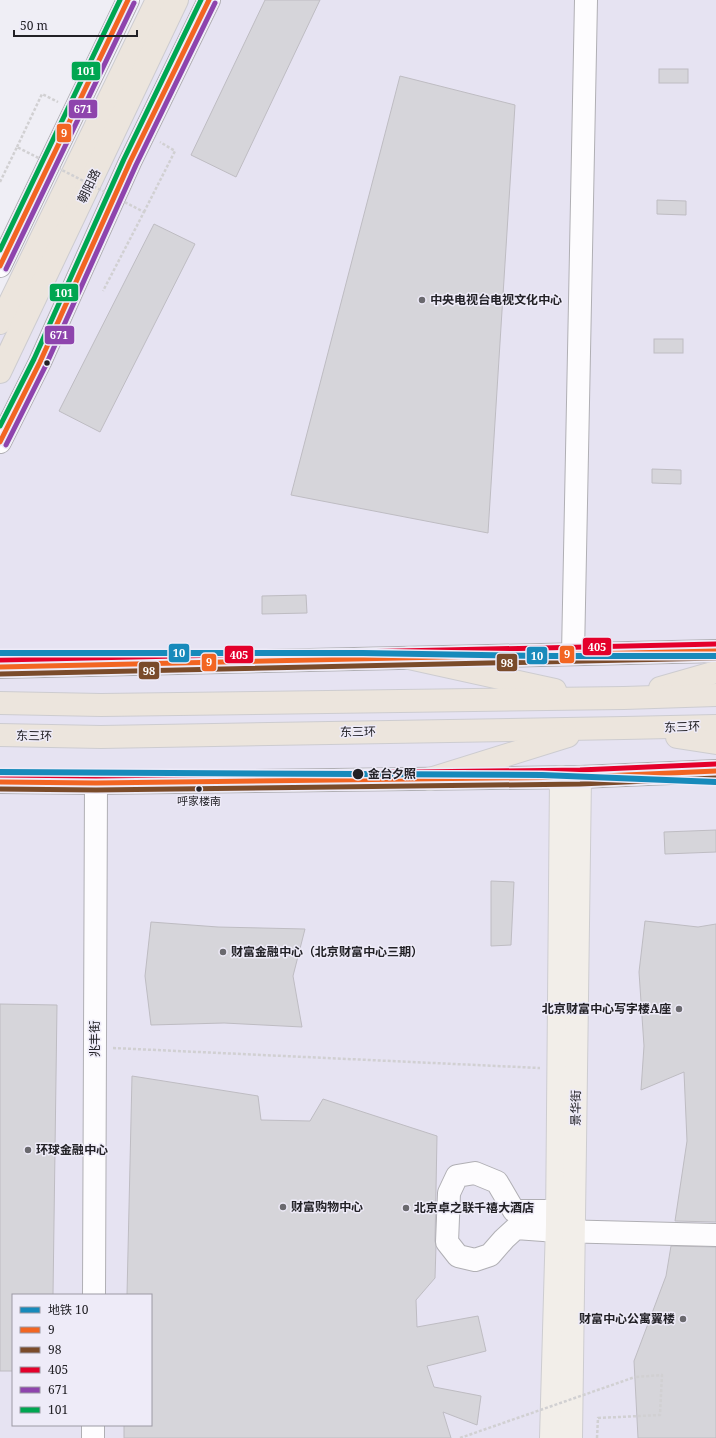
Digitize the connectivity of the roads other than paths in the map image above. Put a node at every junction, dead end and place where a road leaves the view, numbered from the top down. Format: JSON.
{"nodes":[{"id":1,"x":128,"y":0,"type":"edge"},
{"id":2,"x":156,"y":0,"type":"edge"},
{"id":3,"x":177,"y":0,"type":"edge"},
{"id":4,"x":209,"y":0,"type":"edge"},
{"id":5,"x":586,"y":0,"type":"edge"},
{"id":6,"x":0,"y":266,"type":"edge"},
{"id":7,"x":0,"y":323,"type":"edge"},
{"id":8,"x":0,"y":372,"type":"edge"},
{"id":9,"x":0,"y":442,"type":"edge"},
{"id":10,"x":716,"y":651,"type":"edge"},
{"id":11,"x":573,"y":654,"type":"junction"},
{"id":12,"x":409,"y":658,"type":"junction"},
{"id":13,"x":0,"y":666,"type":"edge"},
{"id":14,"x":716,"y":672,"type":"edge"},
{"id":15,"x":716,"y":695,"type":"edge"},
{"id":16,"x":593,"y":698,"type":"junction"},
{"id":17,"x":624,"y":698,"type":"junction"},
{"id":18,"x":0,"y":703,"type":"edge"},
{"id":19,"x":716,"y":726,"type":"edge"},
{"id":20,"x":592,"y":728,"type":"junction"},
{"id":21,"x":624,"y":728,"type":"junction"},
{"id":22,"x":0,"y":735,"type":"edge"},
{"id":23,"x":716,"y":743,"type":"edge"},
{"id":24,"x":716,"y":771,"type":"edge"},
{"id":25,"x":571,"y":777,"type":"junction"},
{"id":26,"x":430,"y":779,"type":"junction"},
{"id":27,"x":0,"y":782,"type":"edge"},
{"id":28,"x":96,"y":783,"type":"junction"},
{"id":29,"x":564,"y":1224,"type":"junction"},
{"id":30,"x":716,"y":1228,"type":"edge"},
{"id":31,"x":716,"y":1235,"type":"edge"},
{"id":32,"x":94,"y":1294,"type":"edge"},
{"id":33,"x":93,"y":1426,"type":"edge"},
{"id":34,"x":93,"y":1438,"type":"edge"},
{"id":35,"x":551,"y":1438,"type":"edge"},
{"id":36,"x":571,"y":1438,"type":"edge"}],
"edges":[{"from":1,"to":6,"type":"street"},
{"from":2,"to":7,"type":"highway","name":"朝阳路"},
{"from":3,"to":8,"type":"highway","name":"朝阳路"},
{"from":4,"to":9,"type":"street"},
{"from":5,"to":11,"type":"street"},
{"from":10,"to":11,"type":"street"},
{"from":11,"to":12,"type":"street"},
{"from":12,"to":13,"type":"street"},
{"from":12,"to":16,"type":"highway"},
{"from":14,"to":17,"type":"highway"},
{"from":15,"to":17,"type":"highway"},
{"from":16,"to":17,"type":"highway"},
{"from":16,"to":18,"type":"highway"},
{"from":19,"to":21,"type":"highway","name":"东三环"},
{"from":20,"to":21,"type":"highway","name":"东三环"},
{"from":20,"to":22,"type":"highway","name":"东三环"},
{"from":20,"to":26,"type":"highway"},
{"from":21,"to":23,"type":"highway"},
{"from":24,"to":25,"type":"street"},
{"from":25,"to":26,"type":"street"},
{"from":25,"to":29,"type":"main road","name":"景华街"},
{"from":25,"to":29,"type":"main road","name":"景华街"},
{"from":26,"to":28,"type":"street"},
{"from":27,"to":28,"type":"street"},
{"from":28,"to":32,"type":"street","name":"兆丰街"},
{"from":29,"to":29,"type":"street"},
{"from":29,"to":30,"type":"street"},
{"from":29,"to":31,"type":"street"},
{"from":29,"to":35,"type":"main road","name":"景华街"},
{"from":29,"to":36,"type":"main road","name":"景华街"},
{"from":33,"to":34,"type":"street"}]}
